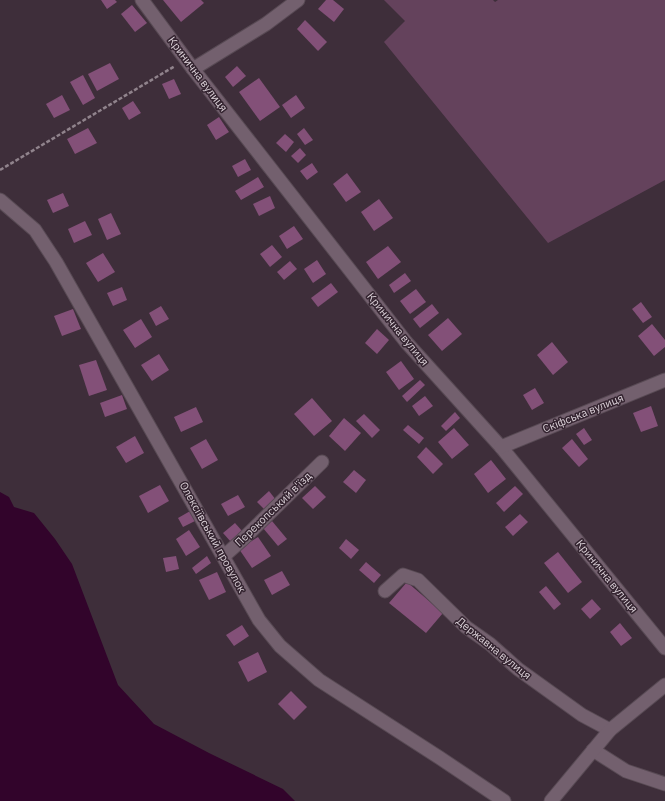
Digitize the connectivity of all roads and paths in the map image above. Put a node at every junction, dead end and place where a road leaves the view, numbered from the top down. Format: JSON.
{"nodes":[{"id":1,"x":142,"y":0,"type":"edge"},
{"id":2,"x":298,"y":0,"type":"edge"},
{"id":3,"x":190,"y":64,"type":"junction"},
{"id":4,"x":0,"y":170,"type":"edge"},
{"id":5,"x":0,"y":200,"type":"edge"},
{"id":6,"x":665,"y":380,"type":"edge"},
{"id":7,"x":501,"y":447,"type":"junction"},
{"id":8,"x":322,"y":462,"type":"dead end"},
{"id":9,"x":224,"y":556,"type":"junction"},
{"id":10,"x":385,"y":591,"type":"dead end"},
{"id":11,"x":665,"y":648,"type":"edge"},
{"id":12,"x":665,"y":685,"type":"edge"},
{"id":13,"x":610,"y":730,"type":"junction"},
{"id":14,"x":593,"y":750,"type":"junction"},
{"id":15,"x":665,"y":784,"type":"edge"},
{"id":16,"x":504,"y":801,"type":"edge"},
{"id":17,"x":551,"y":801,"type":"edge"}],
"edges":[{"from":1,"to":3,"type":"street","name":"Кринична вулиця"},
{"from":2,"to":3,"type":"street"},
{"from":3,"to":4,"type":"path"},
{"from":3,"to":7,"type":"street","name":"Кринична вулиця"},
{"from":5,"to":9,"type":"street","name":"Олексіївський провулок"},
{"from":6,"to":7,"type":"street","name":"Скіфська вулиця"},
{"from":7,"to":11,"type":"street","name":"Кринична вулиця"},
{"from":8,"to":9,"type":"street","name":"Перекопський в'їзд"},
{"from":9,"to":16,"type":"street","name":"Олексіївський провулок"},
{"from":10,"to":13,"type":"street","name":"Державна вулиця"},
{"from":12,"to":13,"type":"street"},
{"from":13,"to":14,"type":"street"},
{"from":14,"to":15,"type":"street"},
{"from":14,"to":17,"type":"street"}]}
